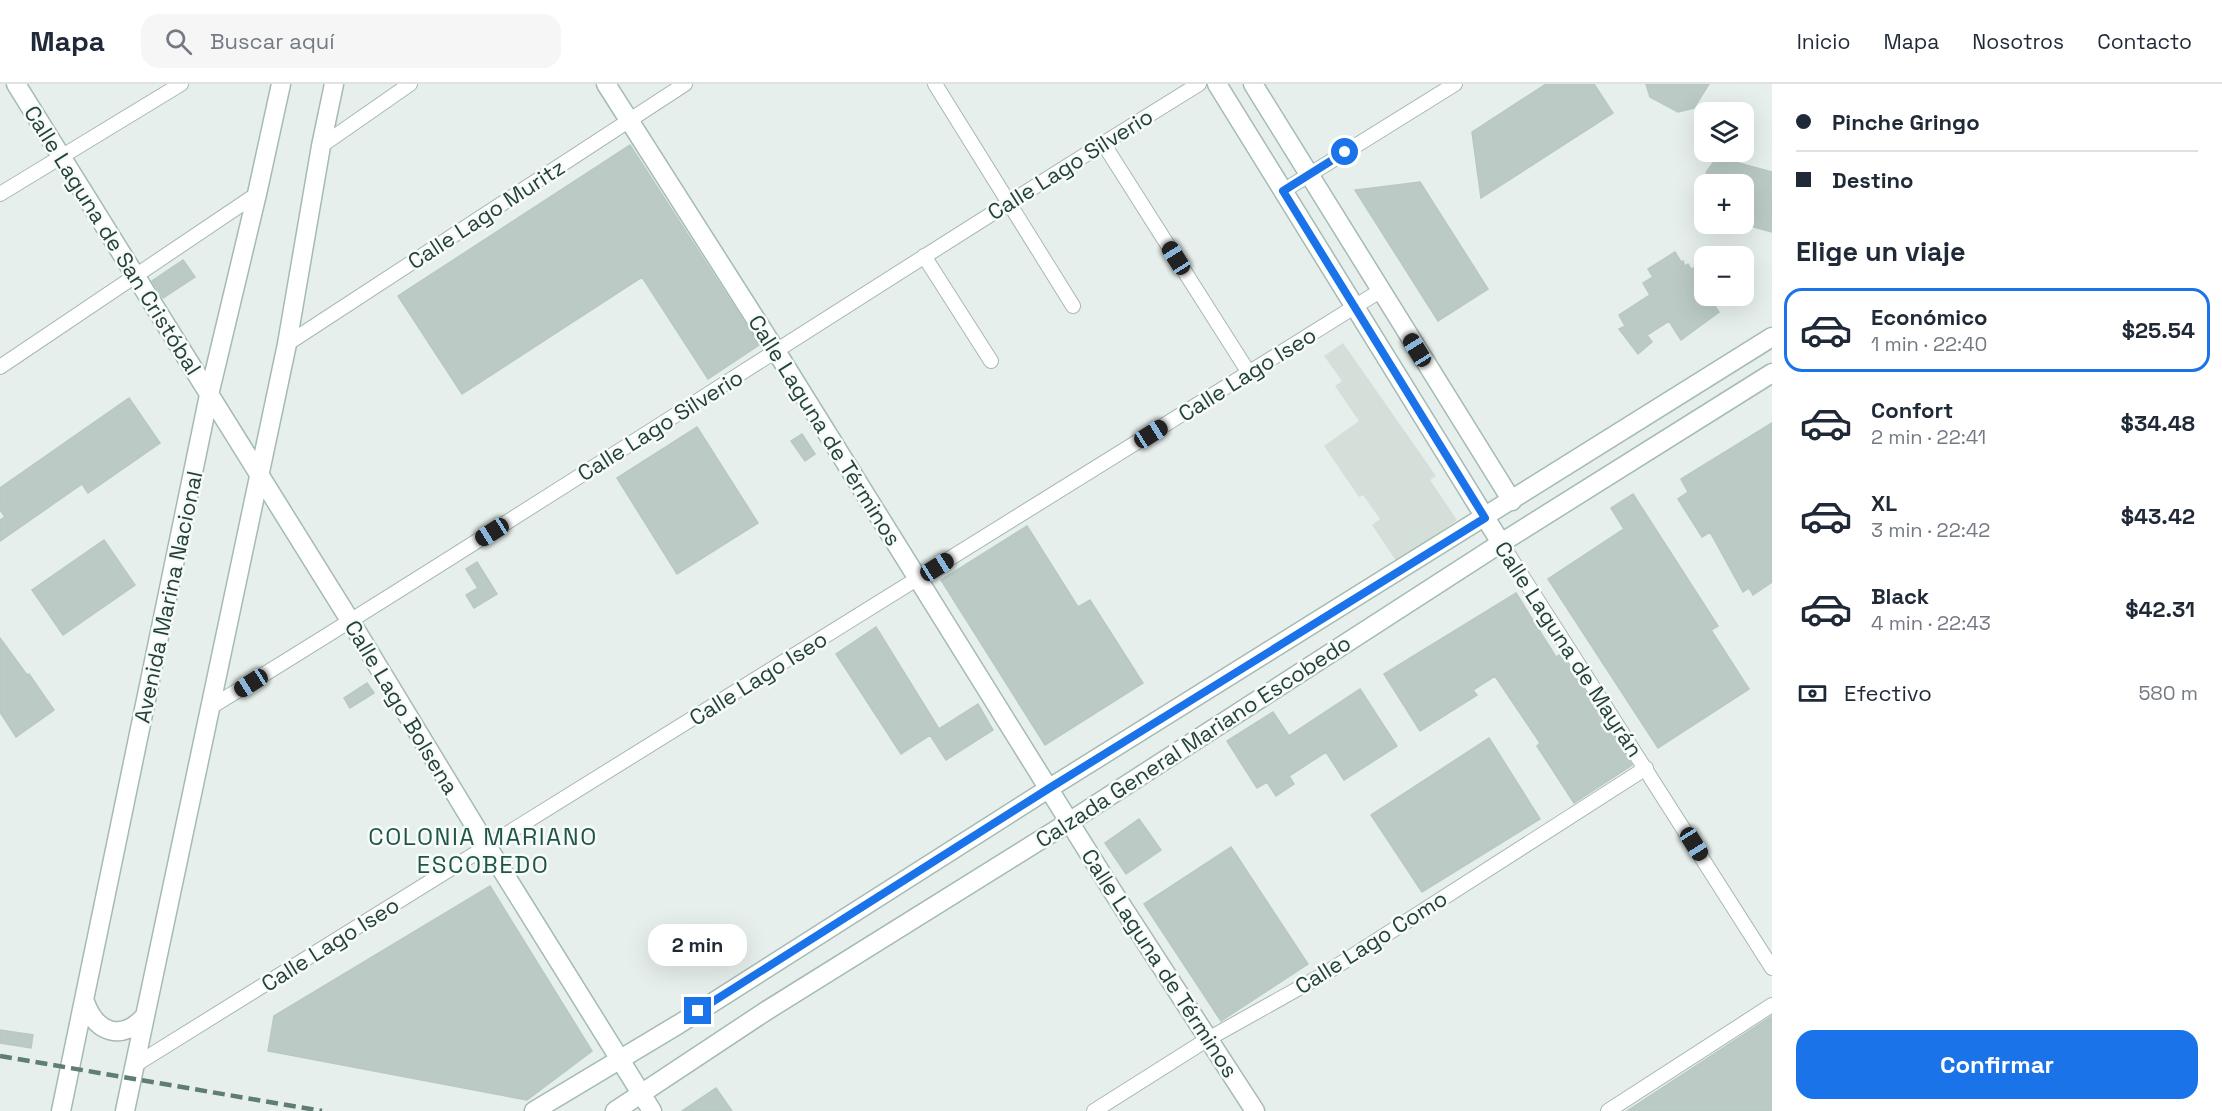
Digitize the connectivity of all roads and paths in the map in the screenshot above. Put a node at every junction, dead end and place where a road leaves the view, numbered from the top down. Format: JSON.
{"nodes":[{"id":1,"x":16,"y":84,"type":"edge"},
{"id":2,"x":181,"y":84,"type":"edge"},
{"id":3,"x":280,"y":84,"type":"edge"},
{"id":4,"x":334,"y":84,"type":"edge"},
{"id":5,"x":410,"y":84,"type":"edge"},
{"id":6,"x":606,"y":84,"type":"edge"},
{"id":7,"x":685,"y":84,"type":"edge"},
{"id":8,"x":935,"y":84,"type":"edge"},
{"id":9,"x":1198,"y":84,"type":"edge"},
{"id":10,"x":1217,"y":84,"type":"edge"},
{"id":11,"x":1253,"y":84,"type":"edge"},
{"id":12,"x":1455,"y":84,"type":"edge"},
{"id":13,"x":629,"y":120,"type":"junction"},
{"id":14,"x":1103,"y":143,"type":"junction"},
{"id":15,"x":321,"y":146,"type":"junction"},
{"id":16,"x":62,"y":157,"type":"junction"},
{"id":17,"x":1309,"y":175,"type":"junction"},
{"id":18,"x":1283,"y":191,"type":"junction"},
{"id":19,"x":0,"y":194,"type":"edge"},
{"id":20,"x":257,"y":194,"type":"junction"},
{"id":21,"x":1008,"y":202,"type":"junction"},
{"id":22,"x":924,"y":256,"type":"junction"},
{"id":23,"x":135,"y":274,"type":"junction"},
{"id":24,"x":1380,"y":291,"type":"junction"},
{"id":25,"x":1073,"y":306,"type":"dead end"},
{"id":26,"x":1354,"y":308,"type":"junction"},
{"id":27,"x":1772,"y":337,"type":"edge"},
{"id":28,"x":287,"y":344,"type":"junction"},
{"id":29,"x":776,"y":351,"type":"junction"},
{"id":30,"x":991,"y":361,"type":"dead end"},
{"id":31,"x":0,"y":367,"type":"edge"},
{"id":32,"x":1430,"y":370,"type":"junction"},
{"id":33,"x":1249,"y":373,"type":"junction"},
{"id":34,"x":1772,"y":373,"type":"edge"},
{"id":35,"x":1403,"y":387,"type":"junction"},
{"id":36,"x":209,"y":395,"type":"junction"},
{"id":37,"x":259,"y":476,"type":"junction"},
{"id":38,"x":1512,"y":501,"type":"junction"},
{"id":39,"x":1485,"y":518,"type":"junction"},
{"id":40,"x":1501,"y":543,"type":"junction"},
{"id":41,"x":917,"y":579,"type":"junction"},
{"id":42,"x":351,"y":622,"type":"junction"},
{"id":43,"x":211,"y":708,"type":"junction"},
{"id":44,"x":1646,"y":768,"type":"junction"},
{"id":45,"x":1048,"y":789,"type":"junction"},
{"id":46,"x":1069,"y":822,"type":"junction"},
{"id":47,"x":487,"y":846,"type":"junction"},
{"id":48,"x":1772,"y":968,"type":"edge"},
{"id":49,"x":85,"y":1002,"type":"junction"},
{"id":50,"x":1772,"y":1005,"type":"edge"},
{"id":51,"x":145,"y":1016,"type":"junction"},
{"id":52,"x":1208,"y":1039,"type":"junction"},
{"id":53,"x":76,"y":1042,"type":"junction"},
{"id":54,"x":136,"y":1060,"type":"junction"},
{"id":55,"x":620,"y":1060,"type":"junction"},
{"id":56,"x":641,"y":1094,"type":"junction"},
{"id":57,"x":61,"y":1111,"type":"edge"},
{"id":58,"x":125,"y":1111,"type":"edge"},
{"id":59,"x":534,"y":1111,"type":"edge"},
{"id":60,"x":615,"y":1111,"type":"edge"},
{"id":61,"x":652,"y":1111,"type":"edge"},
{"id":62,"x":1094,"y":1111,"type":"edge"},
{"id":63,"x":1256,"y":1111,"type":"edge"},
{"id":64,"x":1608,"y":1111,"type":"edge"}],
"edges":[{"from":1,"to":16,"type":"main road","name":"Calle Laguna de San Cristóbal"},
{"from":2,"to":16,"type":"street"},
{"from":3,"to":20,"type":"main road","name":"Avenida Marina Nacional"},
{"from":4,"to":15,"type":"main road"},
{"from":5,"to":15,"type":"street"},
{"from":6,"to":13,"type":"main road","name":"Calle Laguna de Términos"},
{"from":7,"to":13,"type":"street","name":"Calle Lago Muritz"},
{"from":8,"to":21,"type":"street"},
{"from":9,"to":14,"type":"street","name":"Calle Lago Silverio"},
{"from":10,"to":18,"type":"main road","name":"Calle Laguna de Mayrán"},
{"from":11,"to":17,"type":"main road"},
{"from":12,"to":17,"type":"street"},
{"from":13,"to":28,"type":"street","name":"Calle Lago Muritz"},
{"from":13,"to":29,"type":"main road","name":"Calle Laguna de Términos"},
{"from":14,"to":21,"type":"street","name":"Calle Lago Silverio"},
{"from":14,"to":33,"type":"street"},
{"from":15,"to":28,"type":"main road"},
{"from":16,"to":19,"type":"street"},
{"from":16,"to":23,"type":"main road","name":"Calle Laguna de San Cristóbal"},
{"from":17,"to":18,"type":"street"},
{"from":17,"to":24,"type":"main road"},
{"from":18,"to":26,"type":"main road","name":"Calle Laguna de Mayrán"},
{"from":20,"to":23,"type":"street"},
{"from":20,"to":36,"type":"main road","name":"Avenida Marina Nacional"},
{"from":21,"to":22,"type":"street","name":"Calle Lago Silverio"},
{"from":21,"to":25,"type":"street"},
{"from":22,"to":29,"type":"street","name":"Calle Lago Silverio"},
{"from":22,"to":30,"type":"street"},
{"from":23,"to":31,"type":"street"},
{"from":23,"to":36,"type":"main road","name":"Calle Laguna de San Cristóbal"},
{"from":24,"to":26,"type":"street","name":"Calle Lago Iseo"},
{"from":24,"to":32,"type":"main road"},
{"from":26,"to":33,"type":"street","name":"Calle Lago Iseo"},
{"from":26,"to":35,"type":"main road","name":"Calle Laguna de Mayrán"},
{"from":27,"to":38,"type":"main road","name":"Calzada General Mariano Escobedo"},
{"from":28,"to":37,"type":"main road"},
{"from":29,"to":41,"type":"main road","name":"Calle Laguna de Términos"},
{"from":29,"to":42,"type":"street","name":"Calle Lago Silverio"},
{"from":32,"to":35,"type":"main road"},
{"from":32,"to":38,"type":"main road"},
{"from":33,"to":41,"type":"street","name":"Calle Lago Iseo"},
{"from":34,"to":40,"type":"main road","name":"Calzada General Mariano Escobedo"},
{"from":35,"to":39,"type":"main road","name":"Calle Laguna de Mayrán"},
{"from":36,"to":37,"type":"main road","name":"Calle Lago Bolsena"},
{"from":36,"to":49,"type":"main road","name":"Avenida Marina Nacional"},
{"from":37,"to":42,"type":"main road","name":"Calle Lago Bolsena"},
{"from":37,"to":43,"type":"main road"},
{"from":38,"to":39,"type":"main road","name":"Calzada General Mariano Escobedo"},
{"from":39,"to":40,"type":"main road","name":"Calle Laguna de Mayrán"},
{"from":39,"to":45,"type":"main road","name":"Calzada General Mariano Escobedo"},
{"from":40,"to":44,"type":"street","name":"Calle Laguna de Mayrán"},
{"from":40,"to":46,"type":"main road","name":"Calzada General Mariano Escobedo"},
{"from":41,"to":45,"type":"main road","name":"Calle Laguna de Términos"},
{"from":41,"to":47,"type":"street","name":"Calle Lago Iseo"},
{"from":42,"to":43,"type":"street","name":"Calle Lago Silverio"},
{"from":42,"to":47,"type":"main road","name":"Calle Lago Bolsena"},
{"from":43,"to":51,"type":"main road"},
{"from":44,"to":48,"type":"street","name":"Calle Laguna de Mayrán"},
{"from":44,"to":52,"type":"street","name":"Calle Lago Como"},
{"from":45,"to":46,"type":"main road","name":"Calle Laguna de Términos"},
{"from":45,"to":55,"type":"main road","name":"Calzada General Mariano Escobedo"},
{"from":46,"to":52,"type":"main road","name":"Calle Laguna de Términos"},
{"from":46,"to":56,"type":"main road","name":"Calzada General Mariano Escobedo"},
{"from":47,"to":54,"type":"street","name":"Calle Lago Iseo"},
{"from":47,"to":55,"type":"main road","name":"Calle Lago Bolsena"},
{"from":49,"to":51,"type":"main road"},
{"from":49,"to":53,"type":"main road","name":"Avenida Marina Nacional"},
{"from":50,"to":64,"type":"street"},
{"from":51,"to":54,"type":"main road"},
{"from":52,"to":62,"type":"street","name":"Calle Lago Como"},
{"from":52,"to":63,"type":"main road","name":"Calle Laguna de Términos"},
{"from":53,"to":54,"type":"main road"},
{"from":53,"to":57,"type":"main road","name":"Avenida Marina Nacional"},
{"from":54,"to":58,"type":"main road"},
{"from":55,"to":56,"type":"main road","name":"Calle Lago Bolsena"},
{"from":55,"to":59,"type":"main road","name":"Calzada General Mariano Escobedo"},
{"from":56,"to":60,"type":"main road","name":"Calzada General Mariano Escobedo"},
{"from":56,"to":61,"type":"main road","name":"Calle Lago Bolsena"}]}
